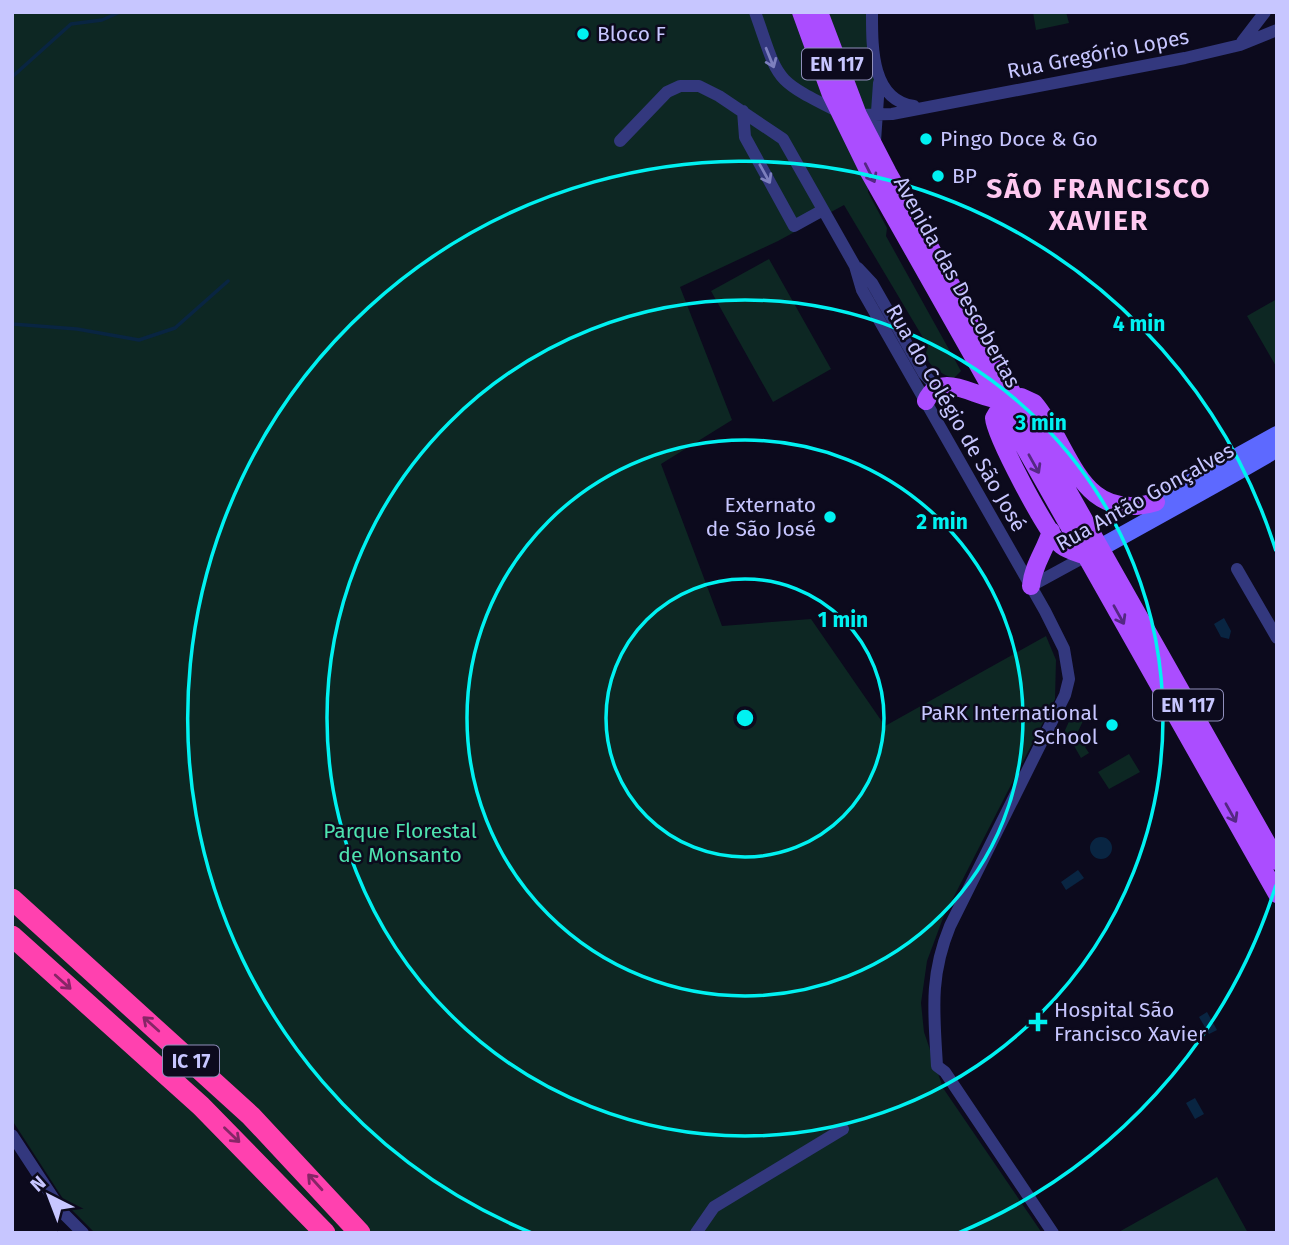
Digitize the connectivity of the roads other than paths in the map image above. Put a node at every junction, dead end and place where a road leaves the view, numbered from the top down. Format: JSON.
{"nodes":[{"id":1,"x":755,"y":12,"type":"edge"},
{"id":2,"x":801,"y":12,"type":"edge"},
{"id":3,"x":818,"y":12,"type":"edge"},
{"id":4,"x":872,"y":12,"type":"edge"},
{"id":5,"x":1265,"y":12,"type":"edge"},
{"id":6,"x":1277,"y":30,"type":"edge"},
{"id":7,"x":1240,"y":45,"type":"junction"},
{"id":8,"x":880,"y":79,"type":"junction"},
{"id":9,"x":924,"y":106,"type":"junction"},
{"id":10,"x":743,"y":111,"type":"junction"},
{"id":11,"x":839,"y":112,"type":"junction"},
{"id":12,"x":867,"y":116,"type":"junction"},
{"id":13,"x":620,"y":141,"type":"dead end"},
{"id":14,"x":824,"y":211,"type":"junction"},
{"id":15,"x":967,"y":346,"type":"junction"},
{"id":16,"x":960,"y":388,"type":"junction"},
{"id":17,"x":931,"y":394,"type":"junction"},
{"id":18,"x":1005,"y":400,"type":"junction"},
{"id":19,"x":1277,"y":435,"type":"edge"},
{"id":20,"x":1277,"y":443,"type":"edge"},
{"id":21,"x":1083,"y":483,"type":"junction"},
{"id":22,"x":1079,"y":511,"type":"junction"},
{"id":23,"x":1051,"y":531,"type":"junction"},
{"id":24,"x":1093,"y":552,"type":"junction"},
{"id":25,"x":1237,"y":569,"type":"dead end"},
{"id":26,"x":1031,"y":586,"type":"junction"},
{"id":27,"x":1277,"y":638,"type":"edge"},
{"id":28,"x":1277,"y":861,"type":"edge"},
{"id":29,"x":1277,"y":894,"type":"edge"},
{"id":30,"x":12,"y":900,"type":"edge"},
{"id":31,"x":12,"y":936,"type":"edge"},
{"id":32,"x":844,"y":1129,"type":"dead end"},
{"id":33,"x":12,"y":1135,"type":"edge"},
{"id":34,"x":18,"y":1156,"type":"edge"},
{"id":35,"x":83,"y":1233,"type":"edge"},
{"id":36,"x":325,"y":1233,"type":"edge"},
{"id":37,"x":360,"y":1233,"type":"edge"},
{"id":38,"x":696,"y":1233,"type":"edge"},
{"id":39,"x":1053,"y":1233,"type":"edge"}],
"edges":[{"from":1,"to":11,"type":"street","one_way":true},
{"from":2,"to":11,"type":"main road","name":"Avenida das Descobertas"},
{"from":3,"to":12,"type":"main road","name":"Avenida das Descobertas","number":"EN 117"},
{"from":4,"to":8,"type":"street"},
{"from":5,"to":7,"type":"street"},
{"from":6,"to":7,"type":"street","name":"Rua Gregório Lopes"},
{"from":7,"to":9,"type":"street","name":"Rua Gregório Lopes"},
{"from":8,"to":9,"type":"street","name":"Rua Gregório Lopes"},
{"from":8,"to":12,"type":"street"},
{"from":9,"to":12,"type":"street","name":"Rua Gregório Lopes"},
{"from":10,"to":13,"type":"street","name":"Rua do Colégio de São José"},
{"from":10,"to":14,"type":"street","name":"Rua do Colégio de São José"},
{"from":10,"to":14,"type":"street","one_way":true},
{"from":11,"to":12,"type":"main road"},
{"from":11,"to":15,"type":"main road","name":"Avenida das Descobertas","one_way":true},
{"from":12,"to":18,"type":"main road","name":"Avenida das Descobertas","number":"EN 117"},
{"from":14,"to":17,"type":"street","name":"Rua do Colégio de São José"},
{"from":15,"to":16,"type":"main road"},
{"from":15,"to":18,"type":"main road","name":"Avenida das Descobertas"},
{"from":16,"to":17,"type":"main road"},
{"from":16,"to":18,"type":"main road"},
{"from":17,"to":26,"type":"street","name":"Rua do Colégio de São José"},
{"from":18,"to":21,"type":"main road"},
{"from":18,"to":22,"type":"main road","name":"Avenida das Descobertas","number":"EN 117"},
{"from":18,"to":23,"type":"main road"},
{"from":18,"to":24,"type":"main road","name":"Avenida das Descobertas","one_way":true},
{"from":19,"to":21,"type":"main road","name":"Rua Antão Gonçalves"},
{"from":20,"to":24,"type":"main road","name":"Rua Antão Gonçalves"},
{"from":21,"to":22,"type":"main road"},
{"from":22,"to":24,"type":"main road","name":"Avenida das Descobertas","number":"EN 117"},
{"from":23,"to":24,"type":"main road"},
{"from":23,"to":26,"type":"main road"},
{"from":24,"to":26,"type":"street","name":"Rua Antão Gonçalves"},
{"from":24,"to":28,"type":"main road","name":"Avenida das Descobertas","number":"EN 117"},
{"from":24,"to":29,"type":"main road","name":"Avenida das Descobertas","one_way":true},
{"from":25,"to":27,"type":"street"},
{"from":26,"to":39,"type":"street","name":"Rua do Colégio de São José"},
{"from":37,"to":30,"type":"highway","number":"IC 17","one_way":true},
{"from":31,"to":36,"type":"highway","number":"IC 17","one_way":true},
{"from":32,"to":38,"type":"street"},
{"from":33,"to":34,"type":"street"},
{"from":34,"to":35,"type":"street"}]}
